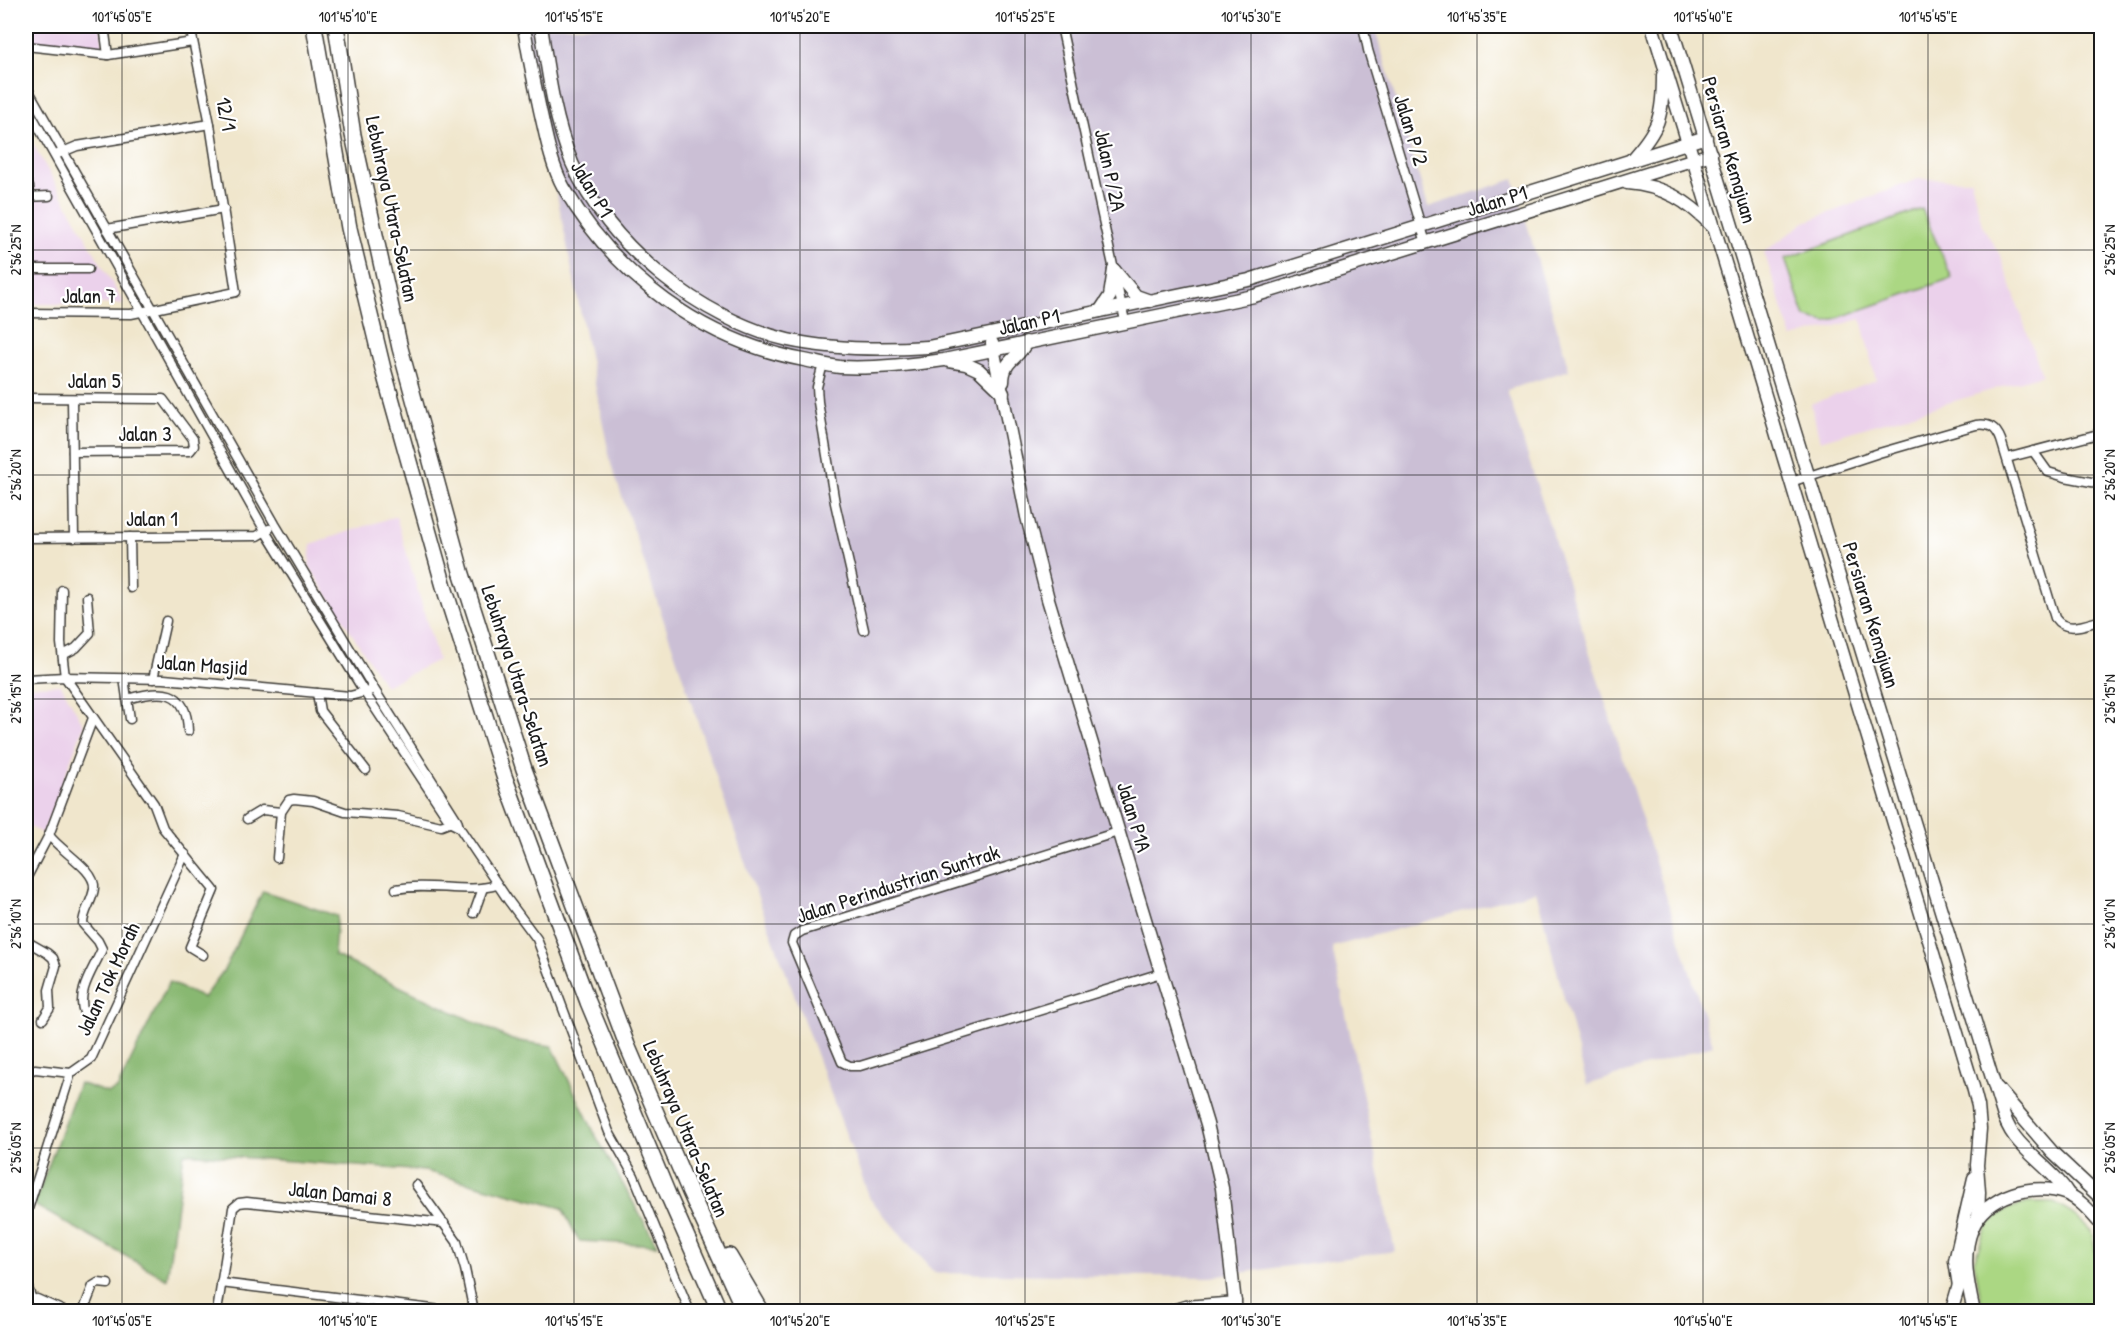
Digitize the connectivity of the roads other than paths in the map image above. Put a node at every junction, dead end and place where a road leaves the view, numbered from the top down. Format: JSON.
{"nodes":[{"id":1,"x":104,"y":26,"type":"edge"},
{"id":2,"x":190,"y":26,"type":"edge"},
{"id":3,"x":314,"y":26,"type":"edge"},
{"id":4,"x":336,"y":26,"type":"edge"},
{"id":5,"x":524,"y":26,"type":"edge"},
{"id":6,"x":541,"y":26,"type":"edge"},
{"id":7,"x":1060,"y":26,"type":"edge"},
{"id":8,"x":1363,"y":26,"type":"edge"},
{"id":9,"x":1652,"y":26,"type":"edge"},
{"id":10,"x":1671,"y":26,"type":"edge"},
{"id":11,"x":193,"y":42,"type":"junction"},
{"id":12,"x":26,"y":46,"type":"edge"},
{"id":13,"x":108,"y":55,"type":"junction"},
{"id":14,"x":1663,"y":62,"type":"junction"},
{"id":15,"x":26,"y":86,"type":"edge"},
{"id":16,"x":26,"y":105,"type":"edge"},
{"id":17,"x":210,"y":124,"type":"junction"},
{"id":18,"x":1706,"y":137,"type":"junction"},
{"id":19,"x":1688,"y":142,"type":"junction"},
{"id":20,"x":63,"y":152,"type":"junction"},
{"id":21,"x":1711,"y":154,"type":"junction"},
{"id":22,"x":54,"y":156,"type":"junction"},
{"id":23,"x":1631,"y":160,"type":"junction"},
{"id":24,"x":1694,"y":160,"type":"junction"},
{"id":25,"x":26,"y":182,"type":"edge"},
{"id":26,"x":1623,"y":182,"type":"junction"},
{"id":27,"x":49,"y":196,"type":"dead end"},
{"id":28,"x":28,"y":197,"type":"edge"},
{"id":29,"x":224,"y":209,"type":"junction"},
{"id":30,"x":1420,"y":227,"type":"junction"},
{"id":31,"x":107,"y":229,"type":"junction"},
{"id":32,"x":1716,"y":230,"type":"junction"},
{"id":33,"x":1426,"y":243,"type":"junction"},
{"id":34,"x":26,"y":269,"type":"edge"},
{"id":35,"x":88,"y":269,"type":"dead end"},
{"id":36,"x":1114,"y":270,"type":"junction"},
{"id":37,"x":1150,"y":301,"type":"junction"},
{"id":38,"x":1122,"y":307,"type":"junction"},
{"id":39,"x":152,"y":309,"type":"junction"},
{"id":40,"x":141,"y":311,"type":"junction"},
{"id":41,"x":1100,"y":311,"type":"junction"},
{"id":42,"x":26,"y":313,"type":"edge"},
{"id":43,"x":1125,"y":321,"type":"junction"},
{"id":44,"x":990,"y":334,"type":"junction"},
{"id":45,"x":1026,"y":342,"type":"junction"},
{"id":46,"x":993,"y":349,"type":"junction"},
{"id":47,"x":944,"y":360,"type":"junction"},
{"id":48,"x":823,"y":364,"type":"junction"},
{"id":49,"x":1003,"y":393,"type":"junction"},
{"id":50,"x":26,"y":398,"type":"edge"},
{"id":51,"x":72,"y":399,"type":"junction"},
{"id":52,"x":163,"y":399,"type":"joint"},
{"id":53,"x":2102,"y":433,"type":"edge"},
{"id":54,"x":2033,"y":451,"type":"junction"},
{"id":55,"x":73,"y":452,"type":"junction"},
{"id":56,"x":2007,"y":458,"type":"junction"},
{"id":57,"x":1808,"y":476,"type":"junction"},
{"id":58,"x":1791,"y":482,"type":"junction"},
{"id":59,"x":2102,"y":484,"type":"edge"},
{"id":60,"x":275,"y":524,"type":"junction"},
{"id":61,"x":265,"y":531,"type":"junction"},
{"id":62,"x":130,"y":537,"type":"junction"},
{"id":63,"x":26,"y":538,"type":"edge"},
{"id":64,"x":74,"y":538,"type":"junction"},
{"id":65,"x":131,"y":588,"type":"dead end"},
{"id":66,"x":62,"y":590,"type":"dead end"},
{"id":67,"x":87,"y":597,"type":"dead end"},
{"id":68,"x":2102,"y":620,"type":"edge"},
{"id":69,"x":166,"y":621,"type":"dead end"},
{"id":70,"x":864,"y":630,"type":"dead end"},
{"id":71,"x":63,"y":655,"type":"junction"},
{"id":72,"x":65,"y":677,"type":"junction"},
{"id":73,"x":124,"y":678,"type":"junction"},
{"id":74,"x":26,"y":679,"type":"edge"},
{"id":75,"x":153,"y":679,"type":"junction"},
{"id":76,"x":370,"y":691,"type":"junction"},
{"id":77,"x":317,"y":693,"type":"junction"},
{"id":78,"x":127,"y":699,"type":"junction"},
{"id":79,"x":93,"y":718,"type":"junction"},
{"id":80,"x":130,"y":719,"type":"dead end"},
{"id":81,"x":188,"y":731,"type":"dead end"},
{"id":82,"x":366,"y":770,"type":"dead end"},
{"id":83,"x":281,"y":812,"type":"junction"},
{"id":84,"x":247,"y":819,"type":"dead end"},
{"id":85,"x":456,"y":823,"type":"junction"},
{"id":86,"x":1118,"y":832,"type":"junction"},
{"id":87,"x":49,"y":835,"type":"junction"},
{"id":88,"x":185,"y":854,"type":"junction"},
{"id":89,"x":277,"y":858,"type":"dead end"},
{"id":90,"x":26,"y":878,"type":"edge"},
{"id":91,"x":498,"y":885,"type":"junction"},
{"id":92,"x":483,"y":888,"type":"junction"},
{"id":93,"x":396,"y":889,"type":"dead end"},
{"id":94,"x":474,"y":913,"type":"dead end"},
{"id":95,"x":26,"y":942,"type":"edge"},
{"id":96,"x":203,"y":955,"type":"dead end"},
{"id":97,"x":1161,"y":973,"type":"junction"},
{"id":98,"x":84,"y":1013,"type":"dead end"},
{"id":99,"x":43,"y":1020,"type":"dead end"},
{"id":100,"x":26,"y":1072,"type":"edge"},
{"id":101,"x":71,"y":1072,"type":"junction"},
{"id":102,"x":1994,"y":1085,"type":"junction"},
{"id":103,"x":1977,"y":1165,"type":"junction"},
{"id":104,"x":416,"y":1185,"type":"dead end"},
{"id":105,"x":690,"y":1192,"type":"junction"},
{"id":106,"x":2069,"y":1195,"type":"junction"},
{"id":107,"x":2102,"y":1199,"type":"edge"},
{"id":108,"x":26,"y":1215,"type":"edge"},
{"id":109,"x":1978,"y":1218,"type":"junction"},
{"id":110,"x":444,"y":1223,"type":"junction"},
{"id":111,"x":2102,"y":1225,"type":"edge"},
{"id":112,"x":1966,"y":1263,"type":"junction"},
{"id":113,"x":26,"y":1282,"type":"edge"},
{"id":114,"x":221,"y":1283,"type":"junction"},
{"id":115,"x":108,"y":1284,"type":"dead end"},
{"id":116,"x":1959,"y":1286,"type":"junction"},
{"id":117,"x":32,"y":1297,"type":"junction"},
{"id":118,"x":1237,"y":1306,"type":"edge"},
{"id":119,"x":391,"y":1307,"type":"edge"},
{"id":120,"x":47,"y":1311,"type":"edge"},
{"id":121,"x":66,"y":1311,"type":"edge"},
{"id":122,"x":83,"y":1311,"type":"edge"},
{"id":123,"x":217,"y":1311,"type":"edge"},
{"id":124,"x":457,"y":1311,"type":"edge"},
{"id":125,"x":474,"y":1311,"type":"edge"},
{"id":126,"x":690,"y":1311,"type":"edge"},
{"id":127,"x":720,"y":1311,"type":"edge"},
{"id":128,"x":745,"y":1311,"type":"edge"},
{"id":129,"x":762,"y":1311,"type":"edge"},
{"id":130,"x":1162,"y":1311,"type":"edge"},
{"id":131,"x":1951,"y":1311,"type":"edge"},
{"id":132,"x":1974,"y":1311,"type":"edge"}],
"edges":[{"from":1,"to":13,"type":"street"},
{"from":2,"to":11,"type":"street","name":"12/1"},
{"from":3,"to":127,"type":"highway","name":"Lebuhraya Utara–Selatan"},
{"from":4,"to":105,"type":"highway","name":"Lebuhraya Utara–Selatan"},
{"from":5,"to":48,"type":"main road","name":"Jalan P1"},
{"from":6,"to":44,"type":"main road","name":"Jalan P1"},
{"from":7,"to":36,"type":"street","name":"Jalan P/2A"},
{"from":8,"to":30,"type":"street","name":"Jalan P/2"},
{"from":9,"to":14,"type":"main road","name":"Persiaran Kemajuan"},
{"from":10,"to":18,"type":"main road","name":"Persiaran Kemajuan"},
{"from":11,"to":13,"type":"street"},
{"from":11,"to":17,"type":"street","name":"12/1"},
{"from":12,"to":13,"type":"street"},
{"from":14,"to":19,"type":"main road","name":"Persiaran Kemajuan"},
{"from":14,"to":23,"type":"main road"},
{"from":15,"to":20,"type":"street"},
{"from":16,"to":22,"type":"street"},
{"from":17,"to":20,"type":"street"},
{"from":17,"to":29,"type":"street","name":"12/1"},
{"from":18,"to":19,"type":"main road","name":"Jalan P1"},
{"from":18,"to":21,"type":"main road","name":"Persiaran Kemajuan"},
{"from":19,"to":23,"type":"main road","name":"Jalan P1"},
{"from":19,"to":24,"type":"main road","name":"Persiaran Kemajuan"},
{"from":20,"to":22,"type":"street"},
{"from":20,"to":31,"type":"street"},
{"from":21,"to":24,"type":"main road","name":"Jalan P1"},
{"from":21,"to":57,"type":"main road","name":"Persiaran Kemajuan"},
{"from":22,"to":40,"type":"street"},
{"from":23,"to":30,"type":"main road","name":"Jalan P1"},
{"from":24,"to":26,"type":"main road","name":"Jalan P1"},
{"from":24,"to":32,"type":"main road","name":"Persiaran Kemajuan"},
{"from":25,"to":28,"type":"street"},
{"from":26,"to":32,"type":"main road"},
{"from":26,"to":33,"type":"main road","name":"Jalan P1"},
{"from":27,"to":28,"type":"street"},
{"from":29,"to":31,"type":"street"},
{"from":29,"to":39,"type":"street","name":"12/1"},
{"from":30,"to":33,"type":"street","name":"Jalan P/2"},
{"from":30,"to":37,"type":"main road","name":"Jalan P1"},
{"from":31,"to":39,"type":"street"},
{"from":32,"to":58,"type":"main road","name":"Persiaran Kemajuan"},
{"from":33,"to":43,"type":"main road","name":"Jalan P1"},
{"from":34,"to":35,"type":"street"},
{"from":36,"to":37,"type":"main road"},
{"from":36,"to":38,"type":"street","name":"Jalan P/2A"},
{"from":36,"to":41,"type":"main road"},
{"from":37,"to":38,"type":"main road","name":"Jalan P1"},
{"from":38,"to":41,"type":"main road","name":"Jalan P1"},
{"from":38,"to":43,"type":"street","name":"Jalan P/2A"},
{"from":39,"to":40,"type":"street","name":"Jalan 7"},
{"from":39,"to":60,"type":"street"},
{"from":40,"to":42,"type":"street","name":"Jalan 7"},
{"from":40,"to":61,"type":"street"},
{"from":41,"to":44,"type":"main road","name":"Jalan P1"},
{"from":43,"to":45,"type":"main road","name":"Jalan P1"},
{"from":44,"to":46,"type":"main road","name":"Jalan P1A"},
{"from":45,"to":46,"type":"main road","name":"Jalan P1"},
{"from":45,"to":49,"type":"main road"},
{"from":46,"to":47,"type":"main road","name":"Jalan P1"},
{"from":46,"to":49,"type":"main road","name":"Jalan P1A"},
{"from":47,"to":48,"type":"main road","name":"Jalan P1"},
{"from":47,"to":49,"type":"main road"},
{"from":48,"to":70,"type":"street"},
{"from":49,"to":86,"type":"main road","name":"Jalan P1A"},
{"from":50,"to":51,"type":"street","name":"Jalan 5"},
{"from":51,"to":52,"type":"street","name":"Jalan 5"},
{"from":51,"to":55,"type":"street"},
{"from":52,"to":55,"type":"street","name":"Jalan 3"},
{"from":53,"to":54,"type":"street"},
{"from":54,"to":56,"type":"street"},
{"from":54,"to":59,"type":"street"},
{"from":55,"to":64,"type":"street"},
{"from":56,"to":57,"type":"street"},
{"from":56,"to":68,"type":"street"},
{"from":57,"to":58,"type":"street"},
{"from":57,"to":102,"type":"main road","name":"Persiaran Kemajuan"},
{"from":58,"to":103,"type":"main road","name":"Persiaran Kemajuan"},
{"from":60,"to":61,"type":"street","name":"Jalan 1"},
{"from":60,"to":76,"type":"street"},
{"from":61,"to":62,"type":"street","name":"Jalan 1"},
{"from":61,"to":76,"type":"street"},
{"from":62,"to":64,"type":"street","name":"Jalan 1"},
{"from":62,"to":65,"type":"street"},
{"from":63,"to":64,"type":"street","name":"Jalan 1"},
{"from":66,"to":71,"type":"street"},
{"from":67,"to":71,"type":"street"},
{"from":69,"to":75,"type":"street"},
{"from":71,"to":72,"type":"street"},
{"from":72,"to":73,"type":"street","name":"Jalan Masjid"},
{"from":72,"to":74,"type":"street","name":"Jalan Masjid"},
{"from":72,"to":79,"type":"street"},
{"from":73,"to":75,"type":"street","name":"Jalan Masjid"},
{"from":73,"to":78,"type":"street"},
{"from":75,"to":77,"type":"street","name":"Jalan Masjid"},
{"from":76,"to":77,"type":"street","name":"Jalan Masjid"},
{"from":76,"to":85,"type":"street"},
{"from":77,"to":82,"type":"street"},
{"from":78,"to":80,"type":"street"},
{"from":78,"to":81,"type":"street"},
{"from":79,"to":87,"type":"street"},
{"from":79,"to":88,"type":"street"},
{"from":83,"to":84,"type":"street"},
{"from":83,"to":85,"type":"street"},
{"from":83,"to":89,"type":"street"},
{"from":85,"to":91,"type":"street"},
{"from":86,"to":97,"type":"main road","name":"Jalan P1A"},
{"from":86,"to":97,"type":"street","name":"Jalan Perindustrian Suntrak"},
{"from":87,"to":90,"type":"street"},
{"from":87,"to":98,"type":"street"},
{"from":88,"to":96,"type":"street"},
{"from":88,"to":101,"type":"street","name":"Jalan Tok Morah"},
{"from":91,"to":92,"type":"street"},
{"from":91,"to":126,"type":"street"},
{"from":92,"to":93,"type":"street"},
{"from":92,"to":94,"type":"street"},
{"from":95,"to":99,"type":"street"},
{"from":97,"to":118,"type":"main road","name":"Jalan P1A"},
{"from":100,"to":101,"type":"street"},
{"from":101,"to":108,"type":"street"},
{"from":102,"to":106,"type":"main road","name":"Persiaran Kemajuan"},
{"from":102,"to":107,"type":"main road"},
{"from":103,"to":109,"type":"main road","name":"Persiaran Kemajuan"},
{"from":103,"to":116,"type":"main road"},
{"from":104,"to":110,"type":"street"},
{"from":105,"to":128,"type":"highway","name":"Lebuhraya Utara–Selatan"},
{"from":105,"to":129,"type":"highway"},
{"from":106,"to":109,"type":"main road"},
{"from":106,"to":111,"type":"main road","name":"Persiaran Kemajuan"},
{"from":109,"to":112,"type":"main road"},
{"from":110,"to":114,"type":"street","name":"Jalan Damai 8"},
{"from":110,"to":125,"type":"street"},
{"from":112,"to":116,"type":"main road"},
{"from":112,"to":132,"type":"main road"},
{"from":113,"to":117,"type":"street"},
{"from":114,"to":119,"type":"street"},
{"from":114,"to":123,"type":"street"},
{"from":115,"to":122,"type":"street"},
{"from":116,"to":131,"type":"main road"},
{"from":117,"to":120,"type":"street"},
{"from":117,"to":121,"type":"street"},
{"from":118,"to":130,"type":"street"},
{"from":119,"to":124,"type":"street"}]}
